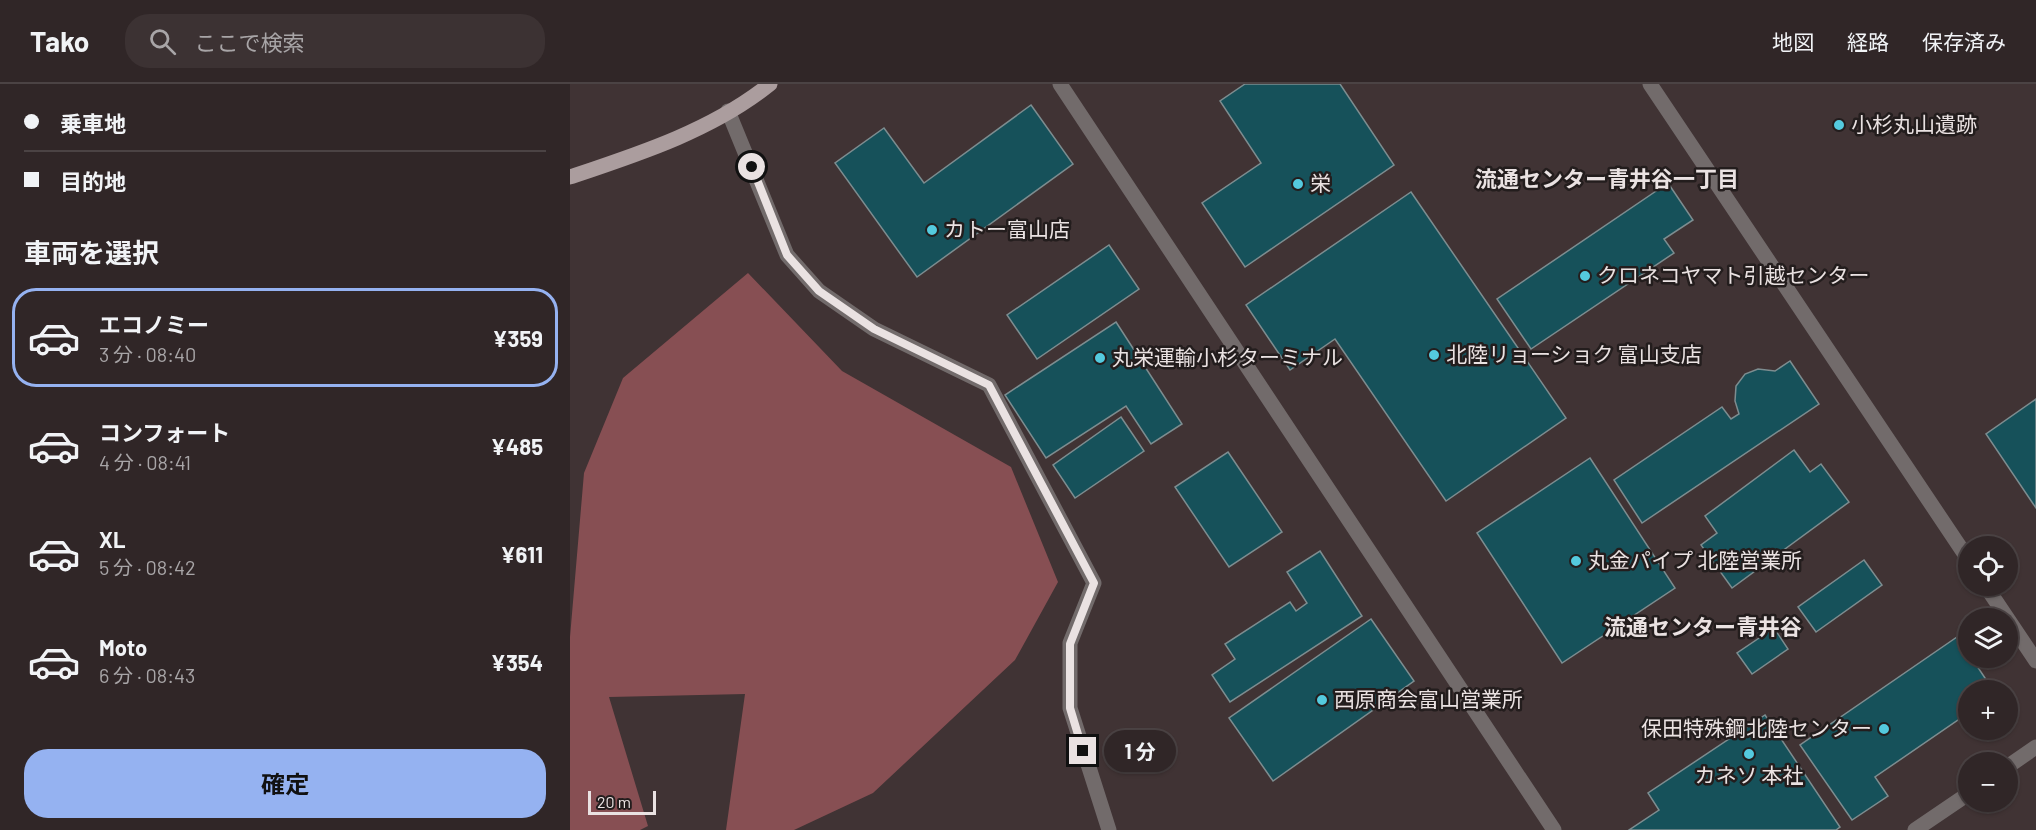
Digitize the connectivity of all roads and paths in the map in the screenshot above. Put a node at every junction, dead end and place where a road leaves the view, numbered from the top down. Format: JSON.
{"nodes":[{"id":1,"x":770,"y":84,"type":"edge"},
{"id":2,"x":1060,"y":84,"type":"edge"},
{"id":3,"x":1650,"y":84,"type":"edge"},
{"id":4,"x":728,"y":111,"type":"junction"},
{"id":5,"x":570,"y":177,"type":"edge"},
{"id":6,"x":1958,"y":544,"type":"edge"},
{"id":7,"x":1992,"y":596,"type":"edge"},
{"id":8,"x":2036,"y":661,"type":"edge"},
{"id":9,"x":2036,"y":747,"type":"edge"},
{"id":10,"x":2018,"y":759,"type":"edge"},
{"id":11,"x":1958,"y":801,"type":"edge"},
{"id":12,"x":1109,"y":830,"type":"edge"},
{"id":13,"x":1554,"y":830,"type":"edge"},
{"id":14,"x":1915,"y":830,"type":"edge"}],
"edges":[{"from":1,"to":4,"type":"main road"},
{"from":2,"to":13,"type":"street"},
{"from":3,"to":6,"type":"street"},
{"from":4,"to":5,"type":"main road"},
{"from":4,"to":12,"type":"street"},
{"from":7,"to":8,"type":"street"},
{"from":9,"to":10,"type":"street"},
{"from":11,"to":14,"type":"street"}]}
